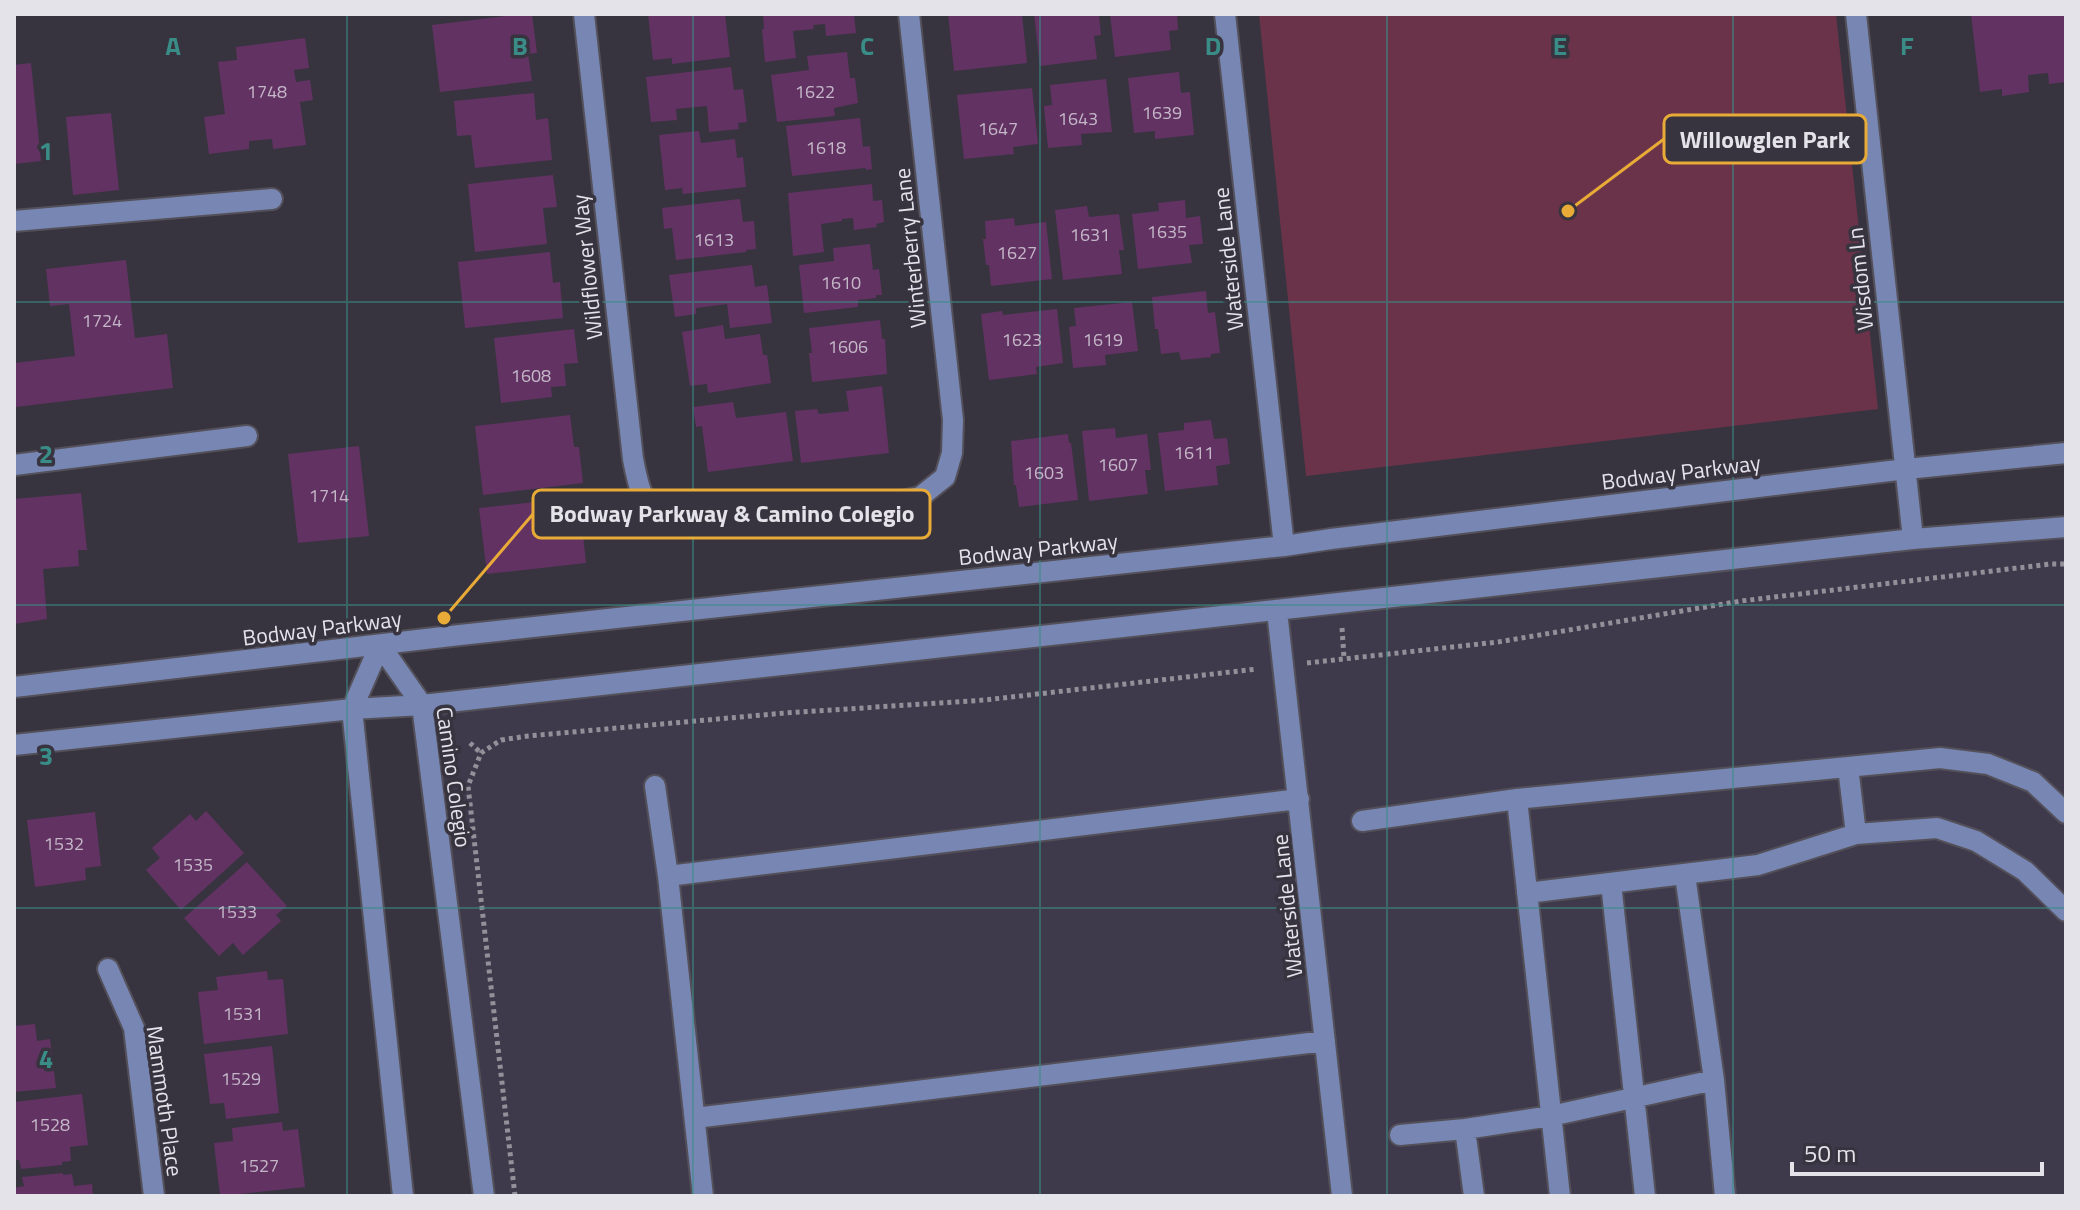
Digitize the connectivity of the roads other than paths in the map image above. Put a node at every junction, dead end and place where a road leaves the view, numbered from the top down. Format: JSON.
{"nodes":[{"id":1,"x":584,"y":14,"type":"edge"},
{"id":2,"x":909,"y":14,"type":"edge"},
{"id":3,"x":1225,"y":14,"type":"edge"},
{"id":4,"x":1856,"y":14,"type":"edge"},
{"id":5,"x":272,"y":199,"type":"dead end"},
{"id":6,"x":14,"y":221,"type":"edge"},
{"id":7,"x":247,"y":436,"type":"dead end"},
{"id":8,"x":2066,"y":453,"type":"edge"},
{"id":9,"x":14,"y":465,"type":"edge"},
{"id":10,"x":1906,"y":469,"type":"junction"},
{"id":11,"x":945,"y":477,"type":"joint"},
{"id":12,"x":2066,"y":527,"type":"edge"},
{"id":13,"x":1913,"y":539,"type":"junction"},
{"id":14,"x":1284,"y":546,"type":"junction"},
{"id":15,"x":1277,"y":611,"type":"junction"},
{"id":16,"x":380,"y":645,"type":"junction"},
{"id":17,"x":14,"y":687,"type":"edge"},
{"id":18,"x":422,"y":705,"type":"junction"},
{"id":19,"x":352,"y":709,"type":"junction"},
{"id":20,"x":14,"y":745,"type":"edge"},
{"id":21,"x":1848,"y":767,"type":"junction"},
{"id":22,"x":655,"y":786,"type":"dead end"},
{"id":23,"x":1299,"y":799,"type":"junction"},
{"id":24,"x":1517,"y":799,"type":"junction"},
{"id":25,"x":2066,"y":813,"type":"edge"},
{"id":26,"x":1362,"y":821,"type":"dead end"},
{"id":27,"x":1856,"y":834,"type":"junction"},
{"id":28,"x":1685,"y":875,"type":"junction"},
{"id":29,"x":668,"y":876,"type":"junction"},
{"id":30,"x":1611,"y":883,"type":"junction"},
{"id":31,"x":1527,"y":893,"type":"junction"},
{"id":32,"x":2066,"y":911,"type":"edge"},
{"id":33,"x":108,"y":969,"type":"dead end"},
{"id":34,"x":1325,"y":1041,"type":"junction"},
{"id":35,"x":1714,"y":1080,"type":"junction"},
{"id":36,"x":1634,"y":1097,"type":"junction"},
{"id":37,"x":1551,"y":1116,"type":"junction"},
{"id":38,"x":695,"y":1118,"type":"junction"},
{"id":39,"x":1465,"y":1129,"type":"junction"},
{"id":40,"x":1400,"y":1135,"type":"dead end"},
{"id":41,"x":154,"y":1196,"type":"edge"},
{"id":42,"x":403,"y":1196,"type":"edge"},
{"id":43,"x":484,"y":1196,"type":"edge"},
{"id":44,"x":703,"y":1196,"type":"edge"},
{"id":45,"x":1342,"y":1196,"type":"edge"},
{"id":46,"x":1474,"y":1196,"type":"edge"},
{"id":47,"x":1560,"y":1196,"type":"edge"},
{"id":48,"x":1645,"y":1196,"type":"edge"},
{"id":49,"x":1725,"y":1196,"type":"edge"}],
"edges":[{"from":1,"to":11,"type":"street","name":"Wildflower Way"},
{"from":2,"to":11,"type":"street","name":"Winterberry Lane"},
{"from":3,"to":14,"type":"street","name":"Waterside Lane"},
{"from":4,"to":10,"type":"street","name":"Wisdom Ln"},
{"from":5,"to":6,"type":"street"},
{"from":7,"to":9,"type":"street"},
{"from":8,"to":10,"type":"street","name":"Bodway Parkway"},
{"from":10,"to":13,"type":"street","name":"Wisdom Ln"},
{"from":10,"to":14,"type":"street","name":"Bodway Parkway"},
{"from":12,"to":13,"type":"street"},
{"from":13,"to":15,"type":"street"},
{"from":14,"to":16,"type":"street","name":"Bodway Parkway"},
{"from":15,"to":18,"type":"street"},
{"from":15,"to":23,"type":"street","name":"Waterside Lane"},
{"from":16,"to":17,"type":"street","name":"Bodway Parkway"},
{"from":16,"to":18,"type":"street","name":"Camino Colegio"},
{"from":16,"to":19,"type":"street"},
{"from":18,"to":19,"type":"street"},
{"from":18,"to":43,"type":"street","name":"Camino Colegio"},
{"from":19,"to":20,"type":"street"},
{"from":19,"to":42,"type":"street"},
{"from":21,"to":24,"type":"street"},
{"from":21,"to":25,"type":"street"},
{"from":21,"to":27,"type":"street"},
{"from":22,"to":29,"type":"street"},
{"from":23,"to":29,"type":"street"},
{"from":23,"to":34,"type":"street","name":"Waterside Lane"},
{"from":24,"to":26,"type":"street"},
{"from":24,"to":31,"type":"street"},
{"from":27,"to":28,"type":"street"},
{"from":27,"to":32,"type":"street"},
{"from":28,"to":30,"type":"street"},
{"from":28,"to":35,"type":"street"},
{"from":29,"to":38,"type":"street"},
{"from":30,"to":31,"type":"street"},
{"from":30,"to":36,"type":"street"},
{"from":31,"to":37,"type":"street"},
{"from":33,"to":41,"type":"street","name":"Mammoth Place"},
{"from":34,"to":38,"type":"street"},
{"from":34,"to":45,"type":"street","name":"Waterside Lane"},
{"from":35,"to":36,"type":"street"},
{"from":35,"to":49,"type":"street"},
{"from":36,"to":37,"type":"street"},
{"from":36,"to":48,"type":"street"},
{"from":37,"to":39,"type":"street"},
{"from":37,"to":47,"type":"street"},
{"from":38,"to":44,"type":"street"},
{"from":39,"to":40,"type":"street"},
{"from":39,"to":46,"type":"street"}]}
